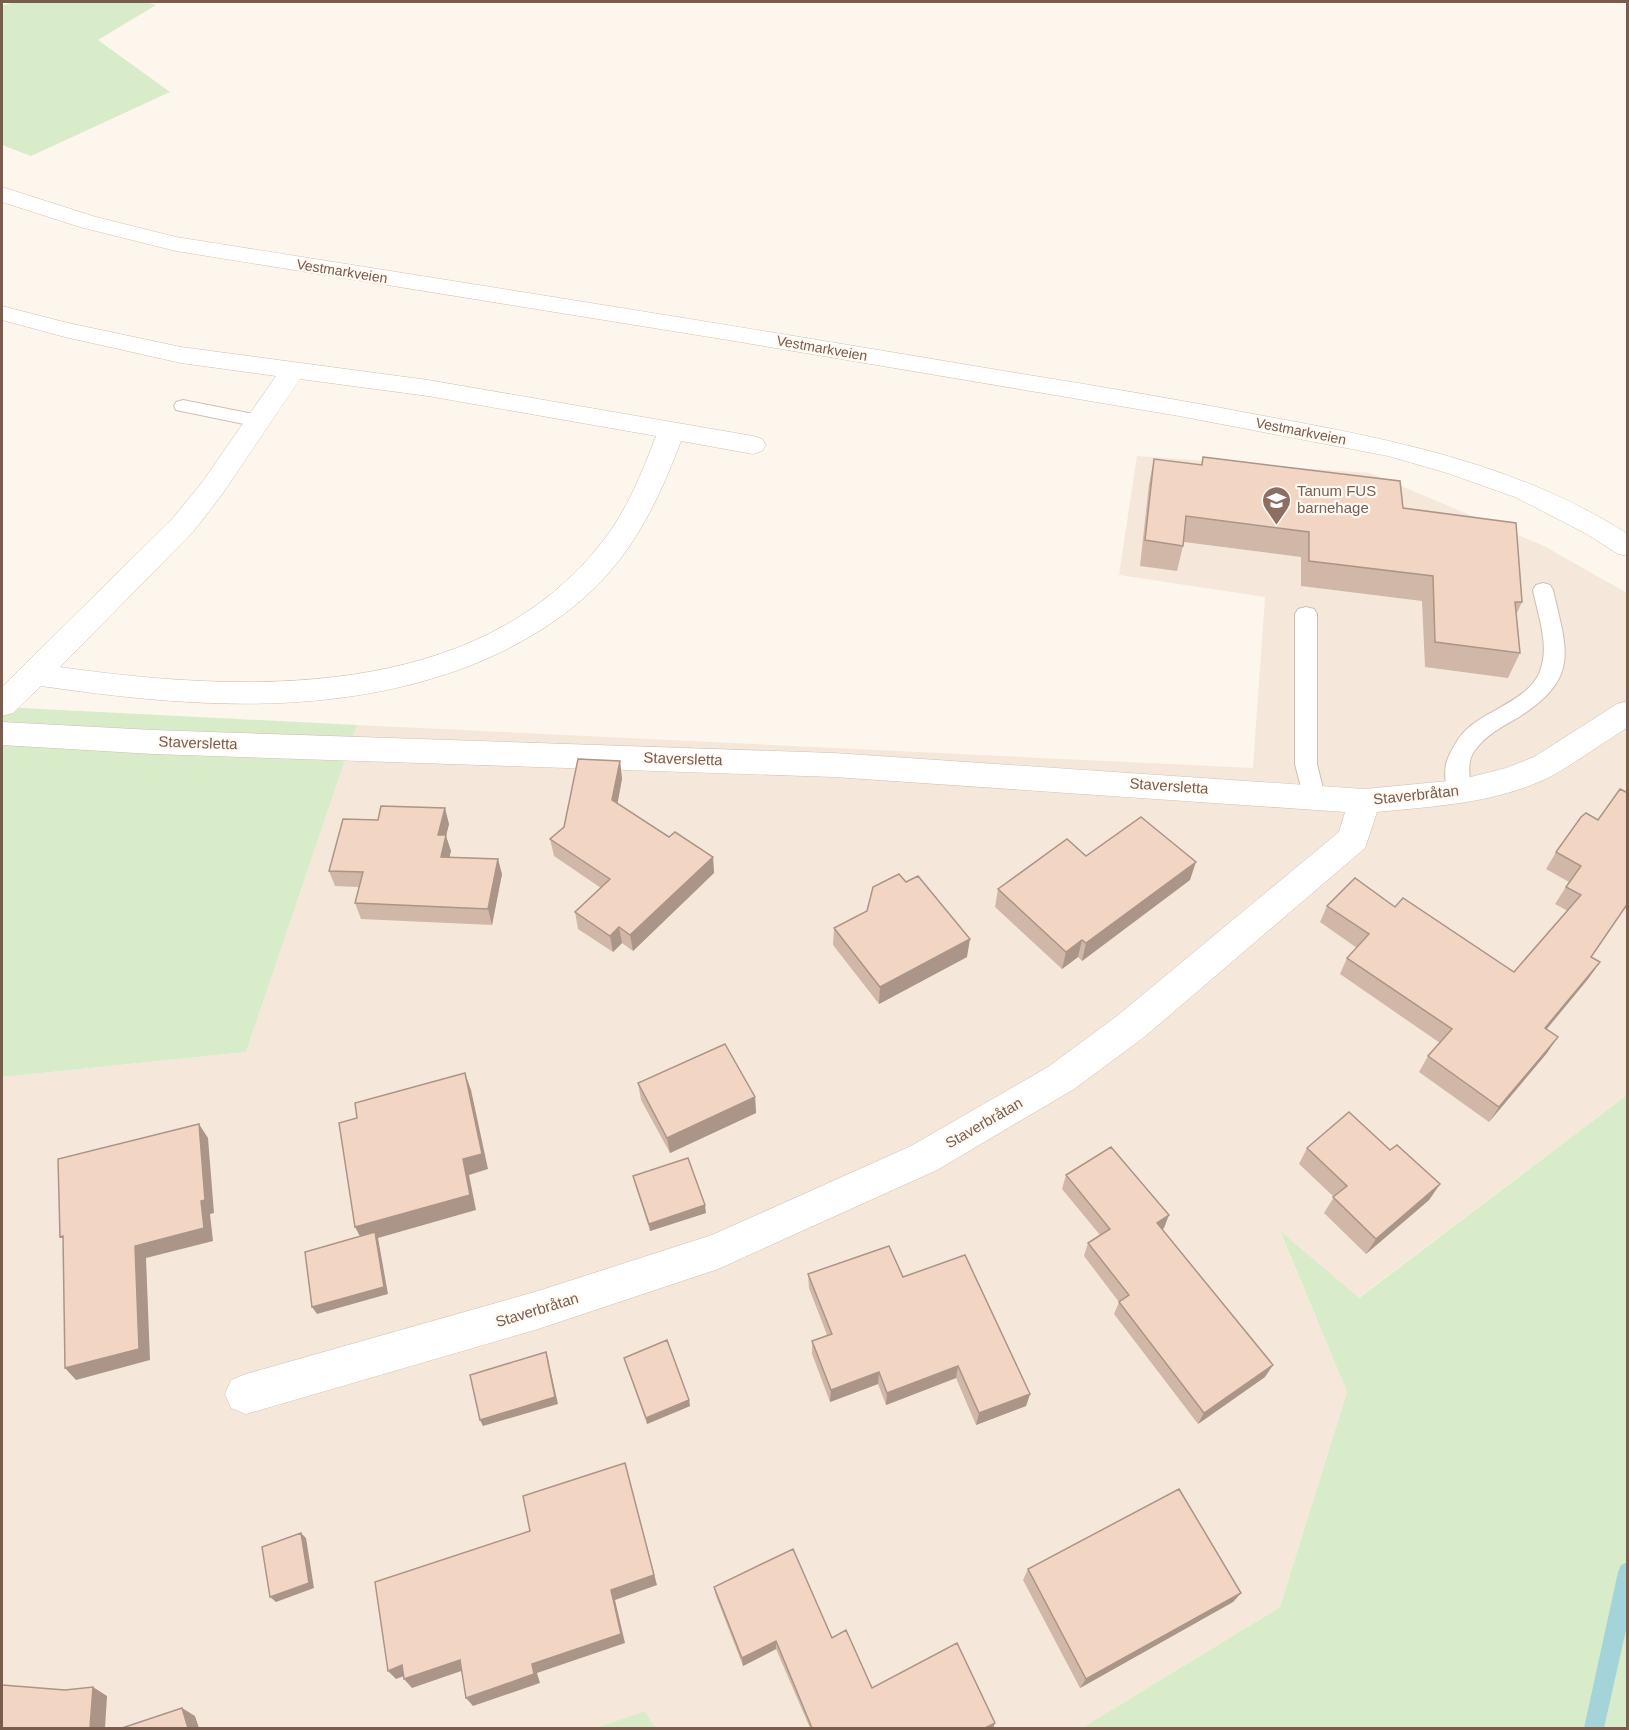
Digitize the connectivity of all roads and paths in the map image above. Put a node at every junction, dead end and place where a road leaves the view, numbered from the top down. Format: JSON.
{"nodes":[{"id":1,"x":2,"y":194,"type":"edge"},
{"id":2,"x":2,"y":313,"type":"edge"},
{"id":3,"x":293,"y":370,"type":"junction"},
{"id":4,"x":183,"y":406,"type":"dead end"},
{"id":5,"x":258,"y":421,"type":"junction"},
{"id":6,"x":672,"y":430,"type":"junction"},
{"id":7,"x":753,"y":445,"type":"dead end"},
{"id":8,"x":1628,"y":547,"type":"edge"},
{"id":9,"x":1543,"y":590,"type":"dead end"},
{"id":10,"x":1306,"y":614,"type":"dead end"},
{"id":11,"x":35,"y":674,"type":"junction"},
{"id":12,"x":2,"y":705,"type":"edge"},
{"id":13,"x":1628,"y":712,"type":"edge"},
{"id":14,"x":2,"y":734,"type":"edge"},
{"id":15,"x":1459,"y":792,"type":"junction"},
{"id":16,"x":1312,"y":797,"type":"junction"},
{"id":17,"x":1364,"y":801,"type":"junction"},
{"id":18,"x":246,"y":1394,"type":"dead end"}],
"edges":[{"from":1,"to":8,"type":"street","name":"Vestmarkveien"},
{"from":2,"to":3,"type":"street"},
{"from":3,"to":5,"type":"street"},
{"from":3,"to":6,"type":"street"},
{"from":4,"to":5,"type":"lane"},
{"from":5,"to":11,"type":"street"},
{"from":6,"to":7,"type":"street"},
{"from":6,"to":11,"type":"street"},
{"from":9,"to":15,"type":"lane"},
{"from":10,"to":16,"type":"lane"},
{"from":11,"to":12,"type":"street"},
{"from":13,"to":15,"type":"street","name":"Staverbråtan"},
{"from":14,"to":16,"type":"street","name":"Staversletta"},
{"from":15,"to":17,"type":"street","name":"Staverbråtan"},
{"from":16,"to":17,"type":"street","name":"Staversletta"},
{"from":17,"to":18,"type":"street","name":"Staverbråtan"}]}
